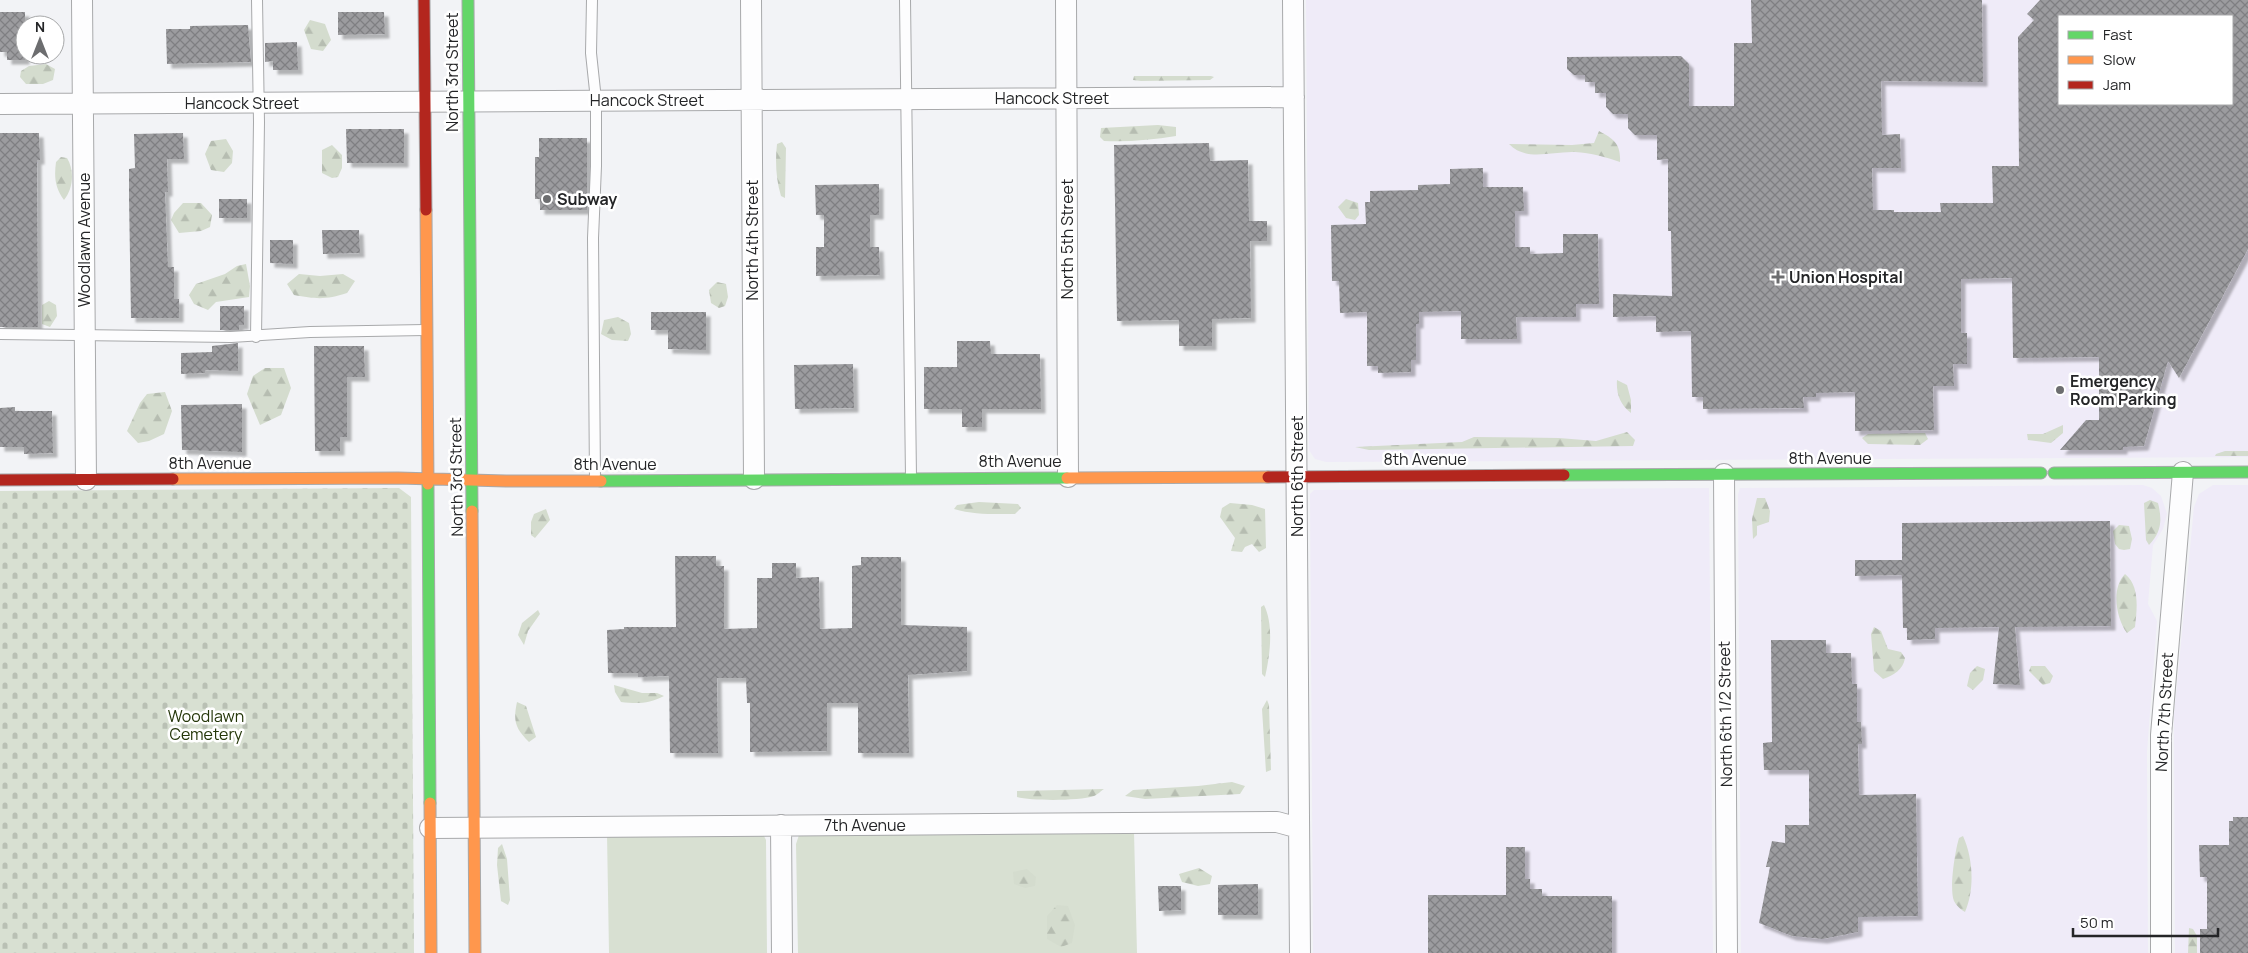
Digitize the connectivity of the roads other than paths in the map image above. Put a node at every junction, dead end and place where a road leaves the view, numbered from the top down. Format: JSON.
{"nodes":[{"id":1,"x":82,"y":0,"type":"edge"},
{"id":2,"x":257,"y":0,"type":"edge"},
{"id":3,"x":424,"y":0,"type":"edge"},
{"id":4,"x":468,"y":0,"type":"edge"},
{"id":5,"x":592,"y":0,"type":"edge"},
{"id":6,"x":751,"y":0,"type":"edge"},
{"id":7,"x":905,"y":0,"type":"edge"},
{"id":8,"x":1066,"y":0,"type":"edge"},
{"id":9,"x":1293,"y":0,"type":"edge"},
{"id":10,"x":1294,"y":97,"type":"junction"},
{"id":11,"x":1066,"y":98,"type":"junction"},
{"id":12,"x":906,"y":99,"type":"junction"},
{"id":13,"x":596,"y":100,"type":"junction"},
{"id":14,"x":751,"y":100,"type":"junction"},
{"id":15,"x":424,"y":101,"type":"junction"},
{"id":16,"x":468,"y":101,"type":"junction"},
{"id":17,"x":259,"y":102,"type":"junction"},
{"id":18,"x":0,"y":104,"type":"edge"},
{"id":19,"x":83,"y":104,"type":"junction"},
{"id":20,"x":426,"y":330,"type":"junction"},
{"id":21,"x":0,"y":334,"type":"edge"},
{"id":22,"x":84,"y":335,"type":"junction"},
{"id":23,"x":256,"y":337,"type":"junction"},
{"id":24,"x":2183,"y":472,"type":"junction"},
{"id":25,"x":2248,"y":472,"type":"edge"},
{"id":26,"x":2041,"y":473,"type":"dead end"},
{"id":27,"x":2054,"y":473,"type":"dead end"},
{"id":28,"x":1724,"y":474,"type":"junction"},
{"id":29,"x":1297,"y":476,"type":"junction"},
{"id":30,"x":1068,"y":477,"type":"junction"},
{"id":31,"x":428,"y":478,"type":"junction"},
{"id":32,"x":911,"y":478,"type":"junction"},
{"id":33,"x":754,"y":479,"type":"junction"},
{"id":34,"x":0,"y":480,"type":"edge"},
{"id":35,"x":86,"y":480,"type":"junction"},
{"id":36,"x":472,"y":480,"type":"junction"},
{"id":37,"x":595,"y":480,"type":"junction"},
{"id":38,"x":781,"y":825,"type":"junction"},
{"id":39,"x":430,"y":828,"type":"junction"},
{"id":40,"x":474,"y":828,"type":"junction"},
{"id":41,"x":1299,"y":828,"type":"junction"},
{"id":42,"x":431,"y":953,"type":"edge"},
{"id":43,"x":475,"y":953,"type":"edge"},
{"id":44,"x":782,"y":953,"type":"edge"},
{"id":45,"x":1300,"y":953,"type":"edge"},
{"id":46,"x":1727,"y":953,"type":"edge"},
{"id":47,"x":2161,"y":953,"type":"edge"}],
"edges":[{"from":1,"to":19,"type":"street","name":"Woodlawn Avenue"},
{"from":2,"to":17,"type":"lane"},
{"from":3,"to":15,"type":"main road","name":"North 3rd Street"},
{"from":4,"to":16,"type":"main road","name":"North 3rd Street"},
{"from":5,"to":13,"type":"lane"},
{"from":6,"to":14,"type":"street","name":"North 4th Street"},
{"from":7,"to":12,"type":"lane"},
{"from":8,"to":11,"type":"street","name":"North 5th Street"},
{"from":9,"to":10,"type":"street","name":"North 6th Street"},
{"from":10,"to":11,"type":"street","name":"Hancock Street"},
{"from":10,"to":29,"type":"street","name":"North 6th Street"},
{"from":11,"to":12,"type":"street","name":"Hancock Street"},
{"from":11,"to":30,"type":"street","name":"North 5th Street"},
{"from":12,"to":14,"type":"street","name":"Hancock Street"},
{"from":12,"to":32,"type":"lane"},
{"from":13,"to":14,"type":"street","name":"Hancock Street"},
{"from":13,"to":16,"type":"street","name":"Hancock Street"},
{"from":13,"to":37,"type":"lane"},
{"from":14,"to":33,"type":"street","name":"North 4th Street"},
{"from":15,"to":16,"type":"street","name":"Hancock Street"},
{"from":15,"to":17,"type":"street","name":"Hancock Street"},
{"from":15,"to":20,"type":"main road","name":"North 3rd Street"},
{"from":16,"to":36,"type":"main road","name":"North 3rd Street"},
{"from":17,"to":19,"type":"street","name":"Hancock Street"},
{"from":17,"to":23,"type":"lane"},
{"from":18,"to":19,"type":"street","name":"Hancock Street"},
{"from":19,"to":22,"type":"street","name":"Woodlawn Avenue"},
{"from":20,"to":23,"type":"lane"},
{"from":20,"to":31,"type":"main road","name":"North 3rd Street"},
{"from":21,"to":22,"type":"lane"},
{"from":22,"to":23,"type":"lane"},
{"from":22,"to":35,"type":"street","name":"Woodlawn Avenue"},
{"from":24,"to":25,"type":"main road"},
{"from":24,"to":27,"type":"main road"},
{"from":24,"to":47,"type":"street","name":"North 7th Street"},
{"from":26,"to":28,"type":"main road","name":"8th Avenue"},
{"from":28,"to":29,"type":"main road","name":"8th Avenue"},
{"from":28,"to":46,"type":"street","name":"North 6th 1/2 Street"},
{"from":29,"to":30,"type":"main road","name":"8th Avenue"},
{"from":29,"to":41,"type":"street","name":"North 6th Street"},
{"from":30,"to":32,"type":"main road","name":"8th Avenue"},
{"from":31,"to":35,"type":"main road","name":"8th Avenue"},
{"from":31,"to":36,"type":"main road","name":"8th Avenue"},
{"from":31,"to":39,"type":"main road","name":"North 3rd Street"},
{"from":32,"to":33,"type":"main road","name":"8th Avenue"},
{"from":33,"to":37,"type":"main road","name":"8th Avenue"},
{"from":34,"to":35,"type":"main road","name":"8th Avenue"},
{"from":36,"to":37,"type":"main road","name":"8th Avenue"},
{"from":36,"to":40,"type":"main road","name":"North 3rd Street"},
{"from":38,"to":40,"type":"street","name":"7th Avenue"},
{"from":38,"to":41,"type":"street","name":"7th Avenue"},
{"from":38,"to":44,"type":"street"},
{"from":39,"to":40,"type":"street","name":"7th Avenue"},
{"from":39,"to":42,"type":"main road","name":"North 3rd Street"},
{"from":40,"to":43,"type":"main road","name":"North 3rd Street"},
{"from":41,"to":45,"type":"street","name":"North 6th Street"}]}
